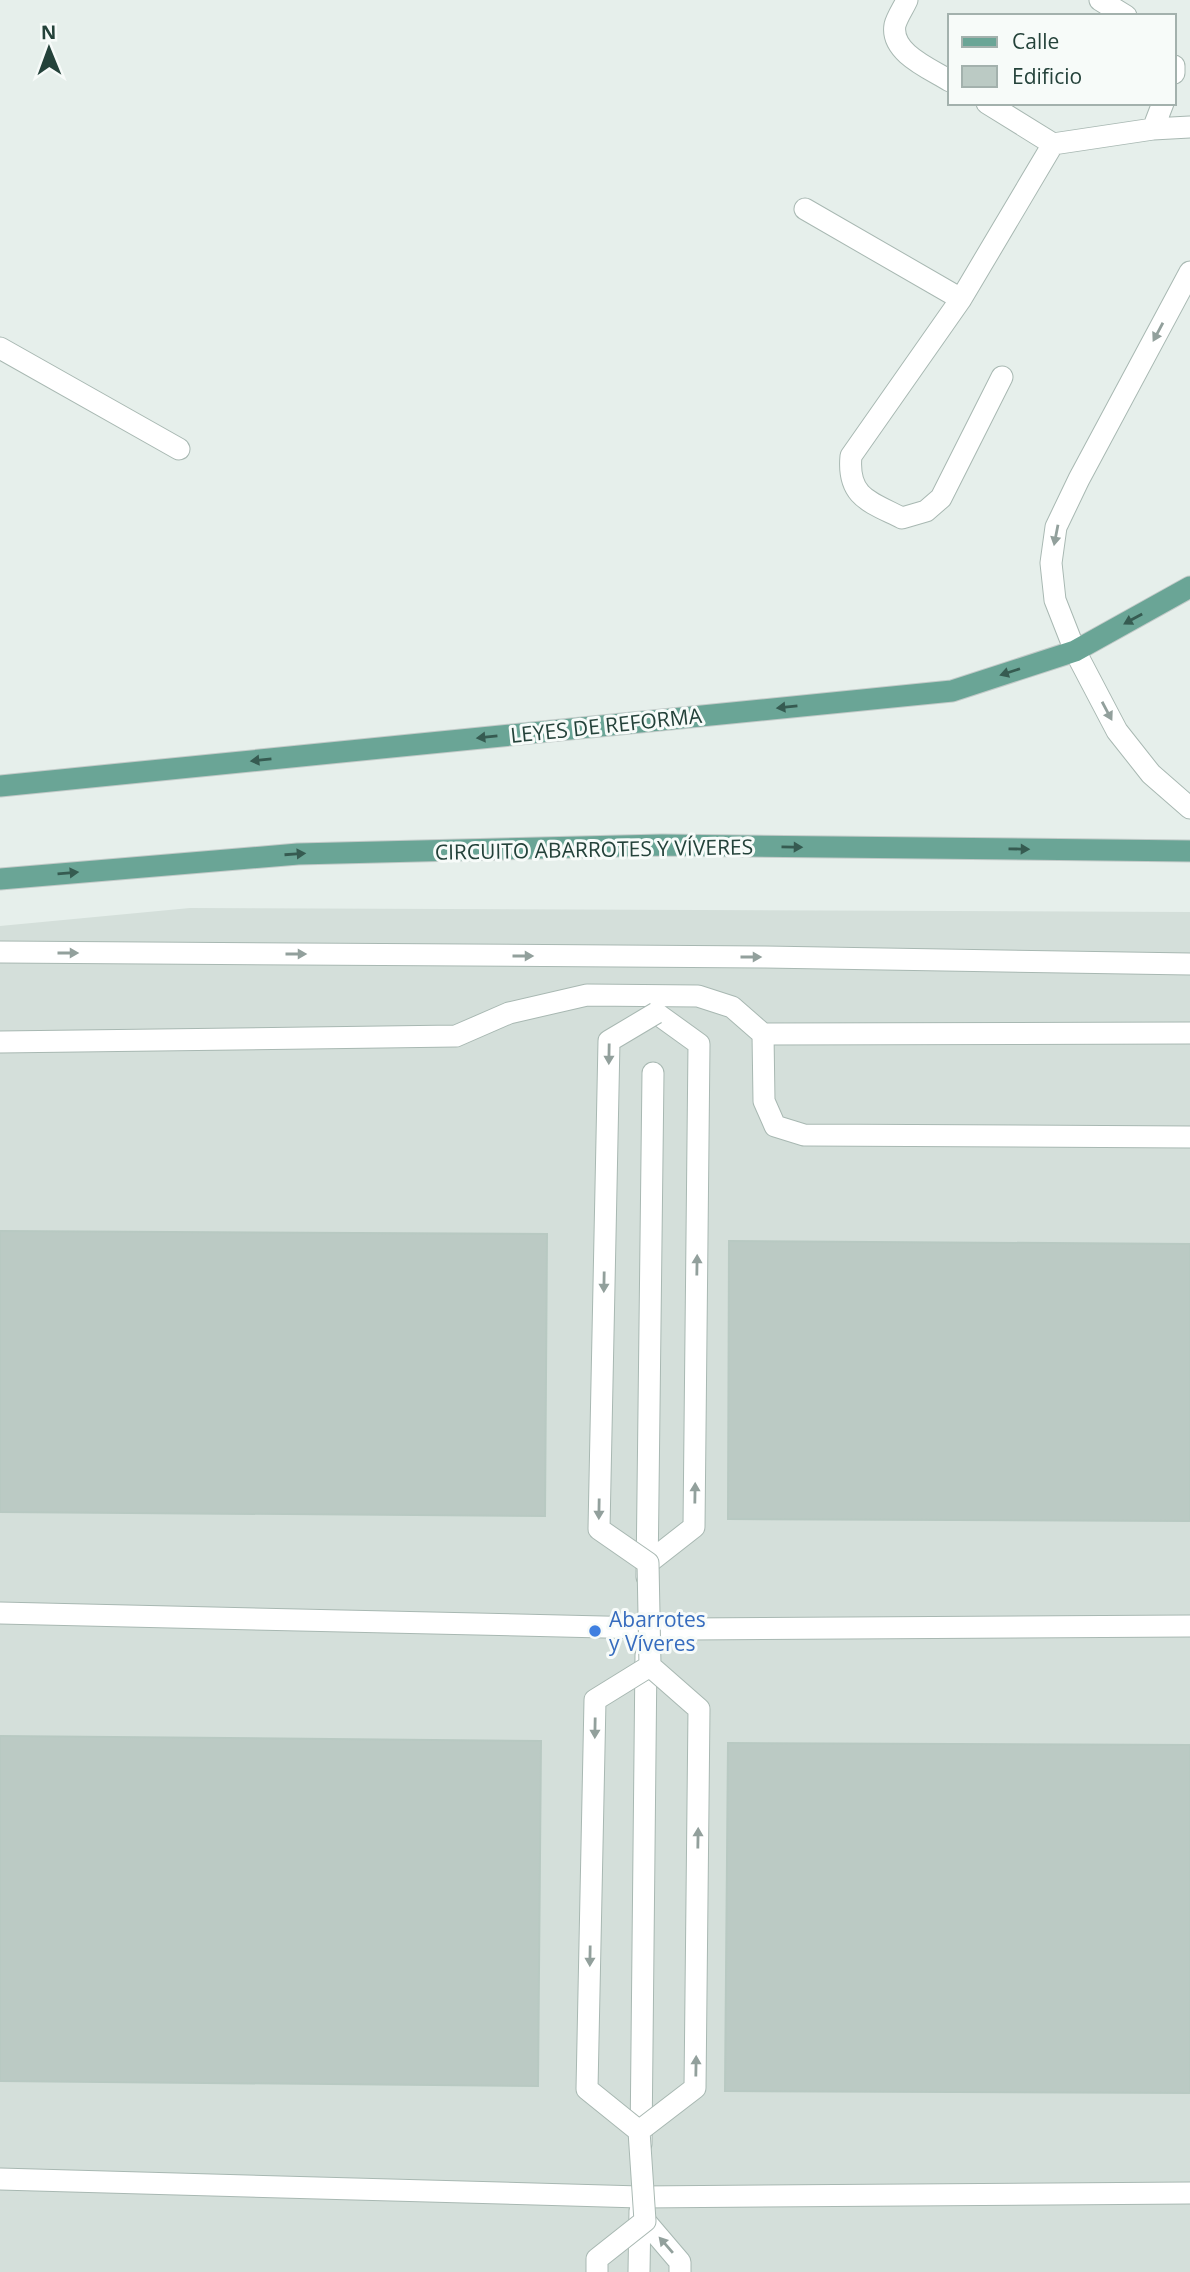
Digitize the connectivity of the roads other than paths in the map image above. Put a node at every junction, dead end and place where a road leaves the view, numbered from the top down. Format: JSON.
{"nodes":[{"id":1,"x":908,"y":0,"type":"edge"},
{"id":2,"x":1100,"y":0,"type":"edge"},
{"id":3,"x":1123,"y":14,"type":"edge"},
{"id":4,"x":948,"y":80,"type":"edge"},
{"id":5,"x":989,"y":105,"type":"edge"},
{"id":6,"x":1162,"y":105,"type":"edge"},
{"id":7,"x":1190,"y":127,"type":"edge"},
{"id":8,"x":1153,"y":129,"type":"junction"},
{"id":9,"x":1053,"y":144,"type":"junction"},
{"id":10,"x":805,"y":209,"type":"dead end"},
{"id":11,"x":1190,"y":272,"type":"edge"},
{"id":12,"x":961,"y":299,"type":"junction"},
{"id":13,"x":0,"y":348,"type":"edge"},
{"id":14,"x":1002,"y":377,"type":"dead end"},
{"id":15,"x":179,"y":449,"type":"dead end"},
{"id":16,"x":1190,"y":587,"type":"edge"},
{"id":17,"x":1075,"y":651,"type":"junction"},
{"id":18,"x":0,"y":786,"type":"edge"},
{"id":19,"x":1190,"y":808,"type":"edge"},
{"id":20,"x":1190,"y":851,"type":"edge"},
{"id":21,"x":0,"y":879,"type":"edge"},
{"id":22,"x":0,"y":952,"type":"edge"},
{"id":23,"x":1190,"y":964,"type":"edge"},
{"id":24,"x":1190,"y":1033,"type":"edge"},
{"id":25,"x":764,"y":1034,"type":"junction"},
{"id":26,"x":0,"y":1042,"type":"edge"},
{"id":27,"x":653,"y":1073,"type":"dead end"},
{"id":28,"x":1190,"y":1137,"type":"edge"},
{"id":29,"x":648,"y":1563,"type":"junction"},
{"id":30,"x":0,"y":1613,"type":"edge"},
{"id":31,"x":1190,"y":1626,"type":"edge"},
{"id":32,"x":646,"y":1629,"type":"junction"},
{"id":33,"x":650,"y":1665,"type":"junction"},
{"id":34,"x":639,"y":2131,"type":"junction"},
{"id":35,"x":0,"y":2179,"type":"edge"},
{"id":36,"x":1190,"y":2193,"type":"edge"},
{"id":37,"x":640,"y":2197,"type":"junction"},
{"id":38,"x":645,"y":2221,"type":"junction"},
{"id":39,"x":597,"y":2272,"type":"edge"},
{"id":40,"x":639,"y":2272,"type":"edge"},
{"id":41,"x":680,"y":2272,"type":"edge"}],
"edges":[{"from":1,"to":4,"type":"street"},
{"from":2,"to":3,"type":"street"},
{"from":5,"to":9,"type":"street"},
{"from":6,"to":8,"type":"street"},
{"from":7,"to":8,"type":"street"},
{"from":8,"to":9,"type":"street"},
{"from":9,"to":12,"type":"street"},
{"from":10,"to":12,"type":"street"},
{"from":11,"to":17,"type":"street","one_way":true},
{"from":12,"to":14,"type":"street"},
{"from":13,"to":15,"type":"street"},
{"from":16,"to":17,"type":"main road","name":"LEYES DE REFORMA","one_way":true},
{"from":17,"to":18,"type":"main road","name":"LEYES DE REFORMA","one_way":true},
{"from":17,"to":19,"type":"street","one_way":true},
{"from":21,"to":20,"type":"main road","name":"CIRCUITO ABARROTES Y VÍVERES","one_way":true},
{"from":22,"to":23,"type":"street","one_way":true},
{"from":24,"to":25,"type":"street"},
{"from":25,"to":26,"type":"street"},
{"from":25,"to":28,"type":"street"},
{"from":27,"to":32,"type":"street"},
{"from":29,"to":29,"type":"street","one_way":true,"bridge":true},
{"from":29,"to":33,"type":"street","bridge":true},
{"from":30,"to":32,"type":"street"},
{"from":31,"to":32,"type":"street"},
{"from":32,"to":37,"type":"street"},
{"from":34,"to":33,"type":"street","one_way":true,"bridge":true},
{"from":33,"to":34,"type":"street","one_way":true,"bridge":true},
{"from":34,"to":38,"type":"street","bridge":true},
{"from":35,"to":37,"type":"street"},
{"from":36,"to":37,"type":"street"},
{"from":37,"to":40,"type":"street"},
{"from":38,"to":39,"type":"street","bridge":true},
{"from":41,"to":38,"type":"street","one_way":true}]}
